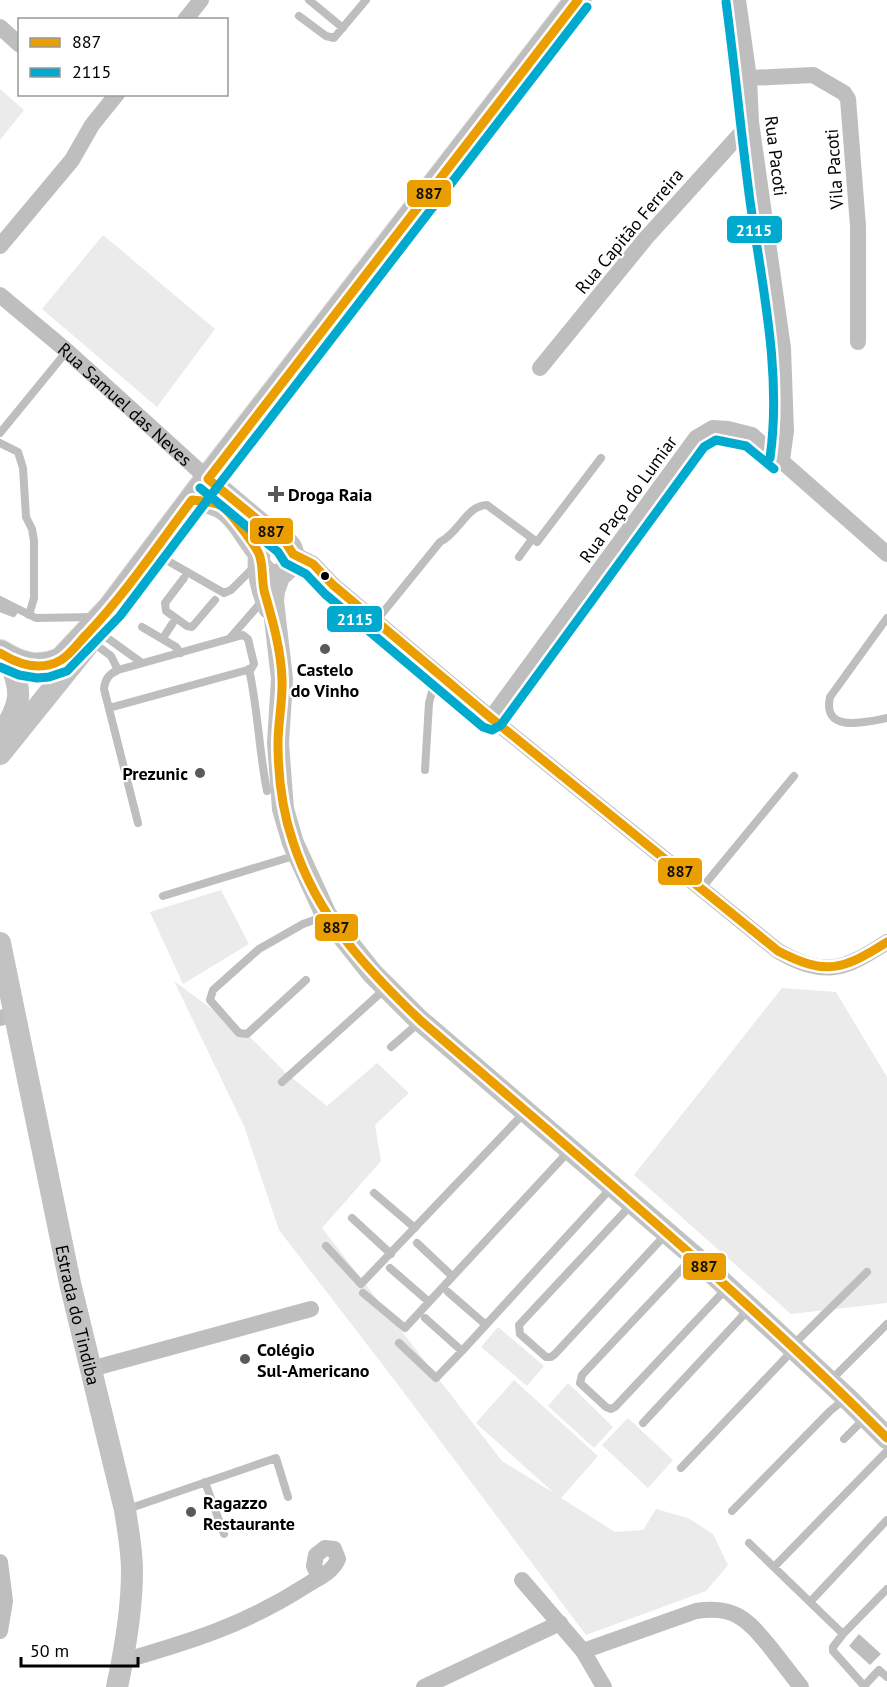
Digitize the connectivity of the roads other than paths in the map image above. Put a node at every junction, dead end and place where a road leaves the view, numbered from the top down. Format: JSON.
{"nodes":[{"id":1,"x":201,"y":0,"type":"edge"},
{"id":2,"x":309,"y":0,"type":"edge"},
{"id":3,"x":366,"y":0,"type":"edge"},
{"id":4,"x":738,"y":0,"type":"edge"},
{"id":5,"x":575,"y":1,"type":"edge"},
{"id":6,"x":299,"y":16,"type":"dead end"},
{"id":7,"x":187,"y":18,"type":"edge"},
{"id":8,"x":0,"y":27,"type":"edge"},
{"id":9,"x":343,"y":28,"type":"junction"},
{"id":10,"x":18,"y":43,"type":"edge"},
{"id":11,"x":749,"y":78,"type":"junction"},
{"id":12,"x":115,"y":96,"type":"edge"},
{"id":13,"x":751,"y":122,"type":"junction"},
{"id":14,"x":0,"y":246,"type":"edge"},
{"id":15,"x":0,"y":295,"type":"edge"},
{"id":16,"x":858,"y":342,"type":"dead end"},
{"id":17,"x":67,"y":351,"type":"junction"},
{"id":18,"x":540,"y":368,"type":"dead end"},
{"id":19,"x":0,"y":434,"type":"edge"},
{"id":20,"x":0,"y":442,"type":"edge"},
{"id":21,"x":602,"y":458,"type":"dead end"},
{"id":22,"x":782,"y":460,"type":"junction"},
{"id":23,"x":208,"y":479,"type":"junction"},
{"id":24,"x":192,"y":500,"type":"junction"},
{"id":25,"x":532,"y":539,"type":"junction"},
{"id":26,"x":154,"y":553,"type":"junction"},
{"id":27,"x":887,"y":555,"type":"edge"},
{"id":28,"x":519,"y":557,"type":"dead end"},
{"id":29,"x":285,"y":559,"type":"junction"},
{"id":30,"x":259,"y":560,"type":"junction"},
{"id":31,"x":184,"y":578,"type":"dead end"},
{"id":32,"x":265,"y":598,"type":"junction"},
{"id":33,"x":0,"y":600,"type":"edge"},
{"id":34,"x":215,"y":600,"type":"dead end"},
{"id":35,"x":0,"y":608,"type":"edge"},
{"id":36,"x":15,"y":608,"type":"junction"},
{"id":37,"x":29,"y":615,"type":"junction"},
{"id":38,"x":176,"y":618,"type":"junction"},
{"id":39,"x":887,"y":618,"type":"edge"},
{"id":40,"x":376,"y":621,"type":"junction"},
{"id":41,"x":102,"y":623,"type":"junction"},
{"id":42,"x":275,"y":626,"type":"junction"},
{"id":43,"x":142,"y":627,"type":"dead end"},
{"id":44,"x":163,"y":638,"type":"junction"},
{"id":45,"x":230,"y":639,"type":"junction"},
{"id":46,"x":181,"y":653,"type":"junction"},
{"id":47,"x":4,"y":656,"type":"edge"},
{"id":48,"x":142,"y":663,"type":"junction"},
{"id":49,"x":249,"y":669,"type":"junction"},
{"id":50,"x":117,"y":670,"type":"junction"},
{"id":51,"x":437,"y":673,"type":"junction"},
{"id":52,"x":109,"y":708,"type":"junction"},
{"id":53,"x":491,"y":718,"type":"junction"},
{"id":54,"x":887,"y":718,"type":"edge"},
{"id":55,"x":0,"y":739,"type":"edge"},
{"id":56,"x":0,"y":754,"type":"edge"},
{"id":57,"x":425,"y":770,"type":"dead end"},
{"id":58,"x":794,"y":776,"type":"dead end"},
{"id":59,"x":267,"y":791,"type":"dead end"},
{"id":60,"x":138,"y":823,"type":"dead end"},
{"id":61,"x":297,"y":855,"type":"junction"},
{"id":62,"x":701,"y":889,"type":"junction"},
{"id":63,"x":163,"y":896,"type":"dead end"},
{"id":64,"x":326,"y":915,"type":"junction"},
{"id":65,"x":887,"y":942,"type":"edge"},
{"id":66,"x":0,"y":943,"type":"edge"},
{"id":67,"x":306,"y":980,"type":"dead end"},
{"id":68,"x":386,"y":988,"type":"junction"},
{"id":69,"x":8,"y":1017,"type":"edge"},
{"id":70,"x":419,"y":1019,"type":"junction"},
{"id":71,"x":399,"y":1033,"type":"dead end"},
{"id":72,"x":391,"y":1047,"type":"dead end"},
{"id":73,"x":282,"y":1082,"type":"dead end"},
{"id":74,"x":525,"y":1112,"type":"junction"},
{"id":75,"x":570,"y":1150,"type":"junction"},
{"id":76,"x":612,"y":1187,"type":"junction"},
{"id":77,"x":374,"y":1193,"type":"dead end"},
{"id":78,"x":632,"y":1204,"type":"junction"},
{"id":79,"x":352,"y":1218,"type":"dead end"},
{"id":80,"x":415,"y":1228,"type":"junction"},
{"id":81,"x":667,"y":1233,"type":"junction"},
{"id":82,"x":417,"y":1243,"type":"dead end"},
{"id":83,"x":326,"y":1246,"type":"dead end"},
{"id":84,"x":391,"y":1254,"type":"junction"},
{"id":85,"x":694,"y":1256,"type":"junction"},
{"id":86,"x":390,"y":1268,"type":"dead end"},
{"id":87,"x":867,"y":1272,"type":"dead end"},
{"id":88,"x":452,"y":1276,"type":"junction"},
{"id":89,"x":729,"y":1287,"type":"junction"},
{"id":90,"x":448,"y":1292,"type":"dead end"},
{"id":91,"x":363,"y":1293,"type":"dead end"},
{"id":92,"x":429,"y":1302,"type":"junction"},
{"id":93,"x":750,"y":1308,"type":"junction"},
{"id":94,"x":311,"y":1309,"type":"dead end"},
{"id":95,"x":424,"y":1317,"type":"dead end"},
{"id":96,"x":887,"y":1324,"type":"edge"},
{"id":97,"x":486,"y":1325,"type":"junction"},
{"id":98,"x":399,"y":1343,"type":"dead end"},
{"id":99,"x":793,"y":1348,"type":"junction"},
{"id":100,"x":462,"y":1351,"type":"junction"},
{"id":101,"x":91,"y":1369,"type":"junction"},
{"id":102,"x":830,"y":1382,"type":"junction"},
{"id":103,"x":847,"y":1398,"type":"junction"},
{"id":104,"x":866,"y":1417,"type":"junction"},
{"id":105,"x":643,"y":1423,"type":"dead end"},
{"id":106,"x":887,"y":1438,"type":"edge"},
{"id":107,"x":844,"y":1439,"type":"dead end"},
{"id":108,"x":887,"y":1451,"type":"edge"},
{"id":109,"x":681,"y":1468,"type":"dead end"},
{"id":110,"x":205,"y":1482,"type":"junction"},
{"id":111,"x":288,"y":1497,"type":"dead end"},
{"id":112,"x":125,"y":1510,"type":"junction"},
{"id":113,"x":732,"y":1511,"type":"dead end"},
{"id":114,"x":887,"y":1520,"type":"edge"},
{"id":115,"x":224,"y":1534,"type":"dead end"},
{"id":116,"x":749,"y":1543,"type":"dead end"},
{"id":117,"x":0,"y":1562,"type":"edge"},
{"id":118,"x":774,"y":1567,"type":"junction"},
{"id":119,"x":319,"y":1577,"type":"dead end"},
{"id":120,"x":522,"y":1580,"type":"dead end"},
{"id":121,"x":887,"y":1589,"type":"edge"},
{"id":122,"x":810,"y":1602,"type":"junction"},
{"id":123,"x":560,"y":1623,"type":"junction"},
{"id":124,"x":0,"y":1631,"type":"edge"},
{"id":125,"x":843,"y":1634,"type":"junction"},
{"id":126,"x":583,"y":1652,"type":"junction"},
{"id":127,"x":123,"y":1661,"type":"junction"},
{"id":128,"x":886,"y":1675,"type":"edge"},
{"id":129,"x":865,"y":1686,"type":"edge"},
{"id":130,"x":117,"y":1687,"type":"edge"},
{"id":131,"x":424,"y":1687,"type":"edge"},
{"id":132,"x":604,"y":1687,"type":"edge"},
{"id":133,"x":801,"y":1687,"type":"edge"}],
"edges":[{"from":1,"to":7,"type":"street"},
{"from":2,"to":9,"type":"lane"},
{"from":3,"to":9,"type":"lane"},
{"from":4,"to":11,"type":"street","name":"Rua Pacoti"},
{"from":5,"to":23,"type":"main road"},
{"from":6,"to":9,"type":"lane"},
{"from":8,"to":10,"type":"street"},
{"from":11,"to":13,"type":"street","name":"Rua Pacoti"},
{"from":11,"to":16,"type":"street","name":"Vila Pacoti"},
{"from":12,"to":14,"type":"street"},
{"from":13,"to":18,"type":"street","name":"Rua Capitão Ferreira"},
{"from":13,"to":22,"type":"street","name":"Rua Pacoti"},
{"from":15,"to":17,"type":"street","name":"Rua Samuel das Neves"},
{"from":17,"to":19,"type":"lane"},
{"from":17,"to":23,"type":"street","name":"Rua Samuel das Neves"},
{"from":20,"to":37,"type":"lane"},
{"from":21,"to":25,"type":"lane"},
{"from":22,"to":27,"type":"street","name":"Rua Paço do Lumiar"},
{"from":22,"to":53,"type":"street","name":"Rua Paço do Lumiar"},
{"from":23,"to":24,"type":"main road"},
{"from":23,"to":29,"type":"street","name":"Rua Samuel das Neves"},
{"from":24,"to":26,"type":"main road"},
{"from":24,"to":30,"type":"street"},
{"from":25,"to":28,"type":"lane"},
{"from":25,"to":40,"type":"lane"},
{"from":26,"to":30,"type":"lane"},
{"from":26,"to":41,"type":"main road"},
{"from":29,"to":30,"type":"street"},
{"from":29,"to":30,"type":"street"},
{"from":29,"to":40,"type":"street","name":"Rua Samuel das Neves"},
{"from":29,"to":42,"type":"street"},
{"from":30,"to":32,"type":"street"},
{"from":31,"to":38,"type":"lane"},
{"from":32,"to":42,"type":"street"},
{"from":32,"to":45,"type":"lane"},
{"from":33,"to":36,"type":"lane"},
{"from":34,"to":38,"type":"lane"},
{"from":35,"to":36,"type":"lane"},
{"from":36,"to":37,"type":"lane"},
{"from":37,"to":41,"type":"lane"},
{"from":38,"to":44,"type":"lane"},
{"from":39,"to":54,"type":"lane"},
{"from":40,"to":51,"type":"street","name":"Rua Samuel das Neves"},
{"from":41,"to":47,"type":"main road"},
{"from":41,"to":48,"type":"lane"},
{"from":41,"to":50,"type":"lane"},
{"from":41,"to":56,"type":"street"},
{"from":42,"to":61,"type":"street"},
{"from":43,"to":44,"type":"lane"},
{"from":44,"to":46,"type":"lane"},
{"from":45,"to":46,"type":"lane"},
{"from":45,"to":49,"type":"lane"},
{"from":46,"to":48,"type":"lane"},
{"from":47,"to":55,"type":"street"},
{"from":48,"to":50,"type":"lane"},
{"from":49,"to":52,"type":"lane"},
{"from":49,"to":59,"type":"lane"},
{"from":50,"to":52,"type":"lane"},
{"from":51,"to":53,"type":"street","name":"Rua Samuel das Neves"},
{"from":51,"to":57,"type":"lane"},
{"from":52,"to":60,"type":"lane"},
{"from":53,"to":62,"type":"street","name":"Rua Samuel das Neves"},
{"from":58,"to":62,"type":"lane"},
{"from":61,"to":63,"type":"lane"},
{"from":61,"to":64,"type":"street"},
{"from":62,"to":65,"type":"street","name":"Rua Samuel das Neves"},
{"from":64,"to":67,"type":"lane"},
{"from":64,"to":68,"type":"street"},
{"from":66,"to":69,"type":"street","name":"Estrada do Tindiba"},
{"from":68,"to":70,"type":"street"},
{"from":68,"to":73,"type":"lane"},
{"from":69,"to":101,"type":"street","name":"Estrada do Tindiba"},
{"from":70,"to":71,"type":"lane"},
{"from":70,"to":72,"type":"lane"},
{"from":70,"to":74,"type":"street"},
{"from":74,"to":75,"type":"street"},
{"from":74,"to":80,"type":"lane"},
{"from":75,"to":76,"type":"street"},
{"from":75,"to":88,"type":"lane"},
{"from":76,"to":78,"type":"street"},
{"from":76,"to":97,"type":"lane"},
{"from":77,"to":80,"type":"lane"},
{"from":78,"to":81,"type":"street"},
{"from":78,"to":81,"type":"lane"},
{"from":79,"to":84,"type":"lane"},
{"from":80,"to":84,"type":"lane"},
{"from":81,"to":85,"type":"street"},
{"from":82,"to":88,"type":"lane"},
{"from":83,"to":84,"type":"lane"},
{"from":85,"to":89,"type":"street"},
{"from":85,"to":89,"type":"lane"},
{"from":86,"to":92,"type":"lane"},
{"from":87,"to":99,"type":"lane"},
{"from":88,"to":92,"type":"lane"},
{"from":89,"to":93,"type":"street"},
{"from":90,"to":97,"type":"lane"},
{"from":91,"to":92,"type":"lane"},
{"from":93,"to":99,"type":"street"},
{"from":93,"to":105,"type":"lane"},
{"from":94,"to":101,"type":"street"},
{"from":95,"to":100,"type":"lane"},
{"from":96,"to":102,"type":"lane"},
{"from":97,"to":100,"type":"lane"},
{"from":98,"to":100,"type":"lane"},
{"from":99,"to":102,"type":"street"},
{"from":99,"to":109,"type":"lane"},
{"from":101,"to":112,"type":"street","name":"Estrada do Tindiba"},
{"from":102,"to":103,"type":"street"},
{"from":103,"to":104,"type":"street"},
{"from":103,"to":113,"type":"lane"},
{"from":104,"to":106,"type":"street"},
{"from":104,"to":107,"type":"lane"},
{"from":108,"to":118,"type":"lane"},
{"from":110,"to":111,"type":"lane"},
{"from":110,"to":112,"type":"lane"},
{"from":110,"to":115,"type":"lane"},
{"from":112,"to":127,"type":"street","name":"Estrada do Tindiba"},
{"from":114,"to":122,"type":"lane"},
{"from":116,"to":118,"type":"lane"},
{"from":117,"to":124,"type":"street"},
{"from":118,"to":122,"type":"lane"},
{"from":119,"to":127,"type":"street"},
{"from":120,"to":123,"type":"street"},
{"from":121,"to":125,"type":"lane"},
{"from":122,"to":125,"type":"lane"},
{"from":123,"to":126,"type":"street"},
{"from":123,"to":131,"type":"street"},
{"from":125,"to":129,"type":"lane"},
{"from":126,"to":132,"type":"street"},
{"from":126,"to":133,"type":"street"},
{"from":127,"to":130,"type":"street","name":"Estrada do Tindiba"},
{"from":128,"to":129,"type":"lane"}]}
